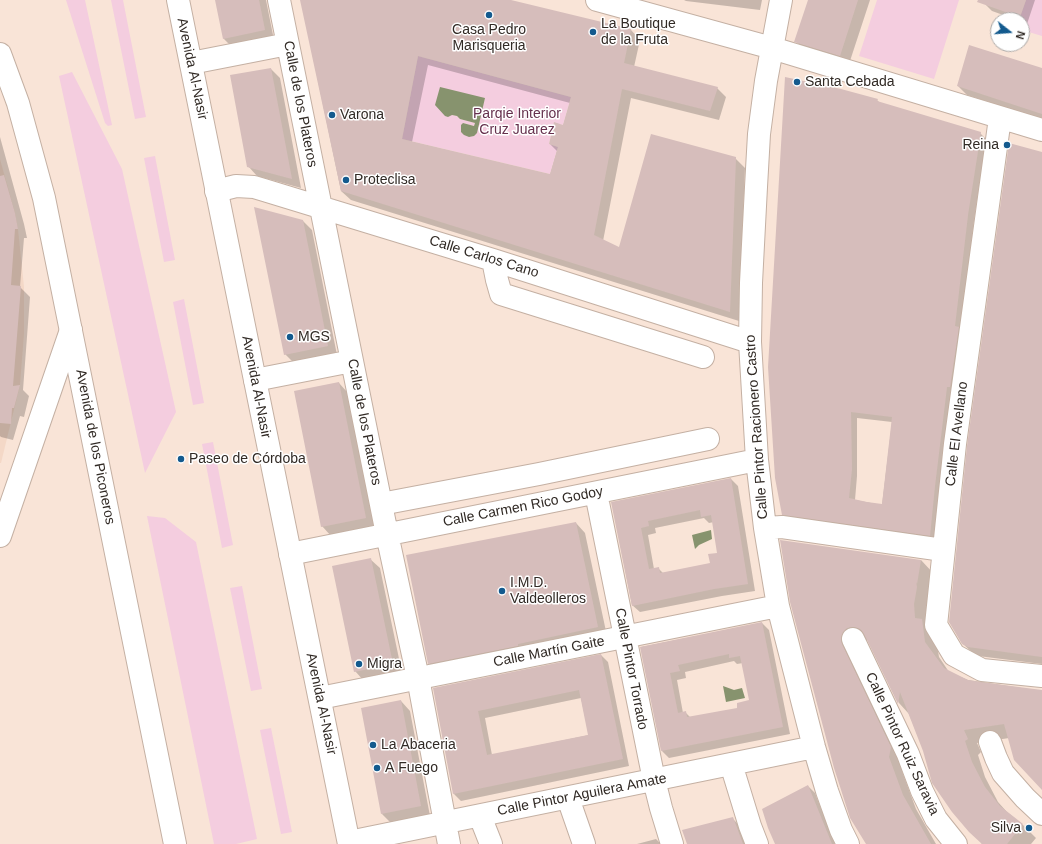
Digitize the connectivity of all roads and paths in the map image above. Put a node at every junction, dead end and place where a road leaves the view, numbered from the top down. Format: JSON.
{"nodes":[{"id":1,"x":178,"y":0,"type":"edge"},
{"id":2,"x":279,"y":0,"type":"edge"},
{"id":3,"x":781,"y":0,"type":"edge"},
{"id":4,"x":605,"y":1,"type":"edge"},
{"id":5,"x":288,"y":44,"type":"junction"},
{"id":6,"x":772,"y":48,"type":"junction"},
{"id":7,"x":0,"y":54,"type":"edge"},
{"id":8,"x":191,"y":64,"type":"junction"},
{"id":9,"x":5,"y":80,"type":"edge"},
{"id":10,"x":1000,"y":118,"type":"junction"},
{"id":11,"x":1042,"y":130,"type":"edge"},
{"id":12,"x":216,"y":191,"type":"junction"},
{"id":13,"x":320,"y":206,"type":"junction"},
{"id":14,"x":493,"y":260,"type":"junction"},
{"id":15,"x":71,"y":330,"type":"junction"},
{"id":16,"x":750,"y":342,"type":"junction"},
{"id":17,"x":703,"y":357,"type":"dead end"},
{"id":18,"x":352,"y":361,"type":"junction"},
{"id":19,"x":255,"y":380,"type":"junction"},
{"id":20,"x":708,"y":439,"type":"dead end"},
{"id":21,"x":757,"y":460,"type":"junction"},
{"id":22,"x":538,"y":474,"type":"junction"},
{"id":23,"x":8,"y":485,"type":"edge"},
{"id":24,"x":596,"y":493,"type":"junction"},
{"id":25,"x":544,"y":503,"type":"junction"},
{"id":26,"x":381,"y":504,"type":"junction"},
{"id":27,"x":765,"y":528,"type":"junction"},
{"id":28,"x":387,"y":534,"type":"junction"},
{"id":29,"x":0,"y":536,"type":"edge"},
{"id":30,"x":943,"y":550,"type":"junction"},
{"id":31,"x":290,"y":554,"type":"junction"},
{"id":32,"x":778,"y":606,"type":"junction"},
{"id":33,"x":625,"y":636,"type":"junction"},
{"id":34,"x":853,"y":639,"type":"dead end"},
{"id":35,"x":1042,"y":676,"type":"edge"},
{"id":36,"x":418,"y":678,"type":"junction"},
{"id":37,"x":320,"y":698,"type":"junction"},
{"id":38,"x":990,"y":742,"type":"dead end"},
{"id":39,"x":814,"y":747,"type":"junction"},
{"id":40,"x":731,"y":764,"type":"junction"},
{"id":41,"x":654,"y":780,"type":"junction"},
{"id":42,"x":568,"y":798,"type":"junction"},
{"id":43,"x":1042,"y":814,"type":"edge"},
{"id":44,"x":480,"y":816,"type":"junction"},
{"id":45,"x":445,"y":823,"type":"junction"},
{"id":46,"x":349,"y":843,"type":"edge"},
{"id":47,"x":175,"y":844,"type":"edge"},
{"id":48,"x":449,"y":844,"type":"edge"},
{"id":49,"x":491,"y":844,"type":"edge"},
{"id":50,"x":584,"y":844,"type":"edge"},
{"id":51,"x":672,"y":844,"type":"edge"},
{"id":52,"x":757,"y":844,"type":"edge"},
{"id":53,"x":848,"y":844,"type":"edge"},
{"id":54,"x":956,"y":844,"type":"edge"}],
"edges":[{"from":1,"to":8,"type":"street","name":"Avenida Al-Nasir"},
{"from":2,"to":5,"type":"street","name":"Calle de los Plateros"},
{"from":3,"to":6,"type":"street","name":"Calle Pintor Racionero Castro"},
{"from":4,"to":6,"type":"street"},
{"from":5,"to":8,"type":"street"},
{"from":5,"to":13,"type":"street","name":"Calle de los Plateros"},
{"from":6,"to":10,"type":"street"},
{"from":6,"to":16,"type":"street","name":"Calle Pintor Racionero Castro"},
{"from":7,"to":9,"type":"street","name":"Avenida de los Piconeros"},
{"from":8,"to":12,"type":"street","name":"Avenida Al-Nasir"},
{"from":9,"to":15,"type":"street","name":"Avenida de los Piconeros"},
{"from":10,"to":11,"type":"street"},
{"from":10,"to":30,"type":"street","name":"Calle El Avellano"},
{"from":12,"to":13,"type":"street","name":"Calle Carlos Cano"},
{"from":12,"to":19,"type":"street","name":"Avenida Al-Nasir"},
{"from":13,"to":14,"type":"street","name":"Calle Carlos Cano"},
{"from":13,"to":18,"type":"street","name":"Calle de los Plateros"},
{"from":14,"to":16,"type":"street","name":"Calle Carlos Cano"},
{"from":14,"to":17,"type":"street"},
{"from":15,"to":23,"type":"street"},
{"from":15,"to":47,"type":"street","name":"Avenida de los Piconeros"},
{"from":16,"to":21,"type":"street","name":"Calle Pintor Racionero Castro"},
{"from":18,"to":19,"type":"street"},
{"from":18,"to":26,"type":"street","name":"Calle de los Plateros"},
{"from":19,"to":31,"type":"street","name":"Avenida Al-Nasir"},
{"from":20,"to":22,"type":"street"},
{"from":21,"to":24,"type":"street","name":"Calle Carmen Rico Godoy"},
{"from":21,"to":27,"type":"street","name":"Calle Pintor Racionero Castro"},
{"from":22,"to":25,"type":"street"},
{"from":22,"to":26,"type":"street"},
{"from":23,"to":29,"type":"street"},
{"from":24,"to":25,"type":"street","name":"Calle Carmen Rico Godoy"},
{"from":24,"to":33,"type":"street","name":"Calle Pintor Torrado"},
{"from":25,"to":28,"type":"street","name":"Calle Carmen Rico Godoy"},
{"from":26,"to":28,"type":"street","name":"Calle de los Plateros"},
{"from":27,"to":30,"type":"street"},
{"from":27,"to":32,"type":"street","name":"Calle Pintor Racionero Castro"},
{"from":28,"to":31,"type":"street","name":"Calle Carmen Rico Godoy"},
{"from":28,"to":36,"type":"street","name":"Calle de los Plateros"},
{"from":30,"to":35,"type":"street","name":"Calle El Avellano"},
{"from":31,"to":37,"type":"street","name":"Avenida Al-Nasir"},
{"from":32,"to":33,"type":"street","name":"Calle Martín Gaite"},
{"from":32,"to":39,"type":"street","name":"Calle Pintor Racionero Castro"},
{"from":33,"to":36,"type":"street","name":"Calle Martín Gaite"},
{"from":33,"to":41,"type":"street","name":"Calle Pintor Torrado"},
{"from":34,"to":54,"type":"street","name":"Calle Pintor Ruiz Saravia"},
{"from":36,"to":37,"type":"street","name":"Calle Martín Gaite"},
{"from":36,"to":45,"type":"street","name":"Calle de los Plateros"},
{"from":37,"to":46,"type":"street","name":"Avenida Al-Nasir"},
{"from":38,"to":43,"type":"street"},
{"from":39,"to":40,"type":"street","name":"Calle Pintor Aguilera Amate"},
{"from":39,"to":53,"type":"street","name":"Calle Pintor Racionero Castro"},
{"from":40,"to":41,"type":"street","name":"Calle Pintor Aguilera Amate"},
{"from":40,"to":52,"type":"street"},
{"from":41,"to":42,"type":"street","name":"Calle Pintor Aguilera Amate"},
{"from":41,"to":51,"type":"street","name":"Calle Pintor Torrado"},
{"from":42,"to":44,"type":"street","name":"Calle Pintor Aguilera Amate"},
{"from":42,"to":50,"type":"street"},
{"from":44,"to":45,"type":"street","name":"Calle Pintor Aguilera Amate"},
{"from":44,"to":49,"type":"street"},
{"from":45,"to":46,"type":"street","name":"Calle Pintor Aguilera Amate"},
{"from":45,"to":48,"type":"street","name":"Calle de los Plateros"}]}
